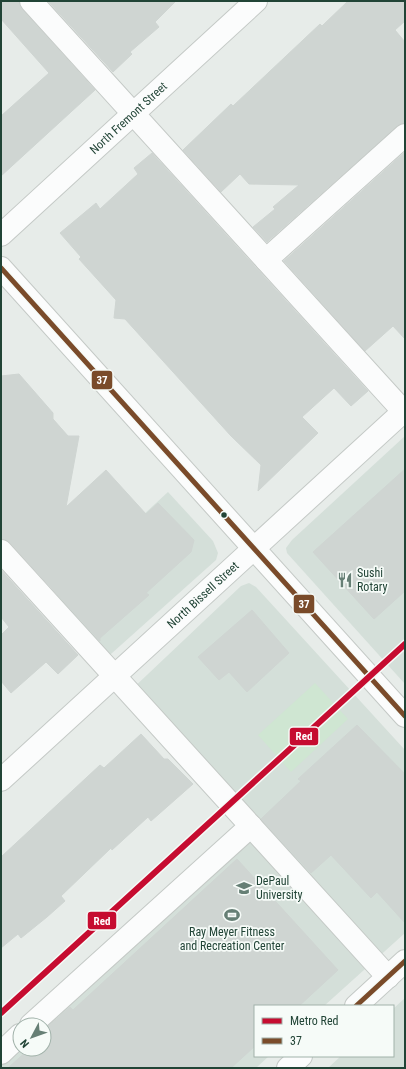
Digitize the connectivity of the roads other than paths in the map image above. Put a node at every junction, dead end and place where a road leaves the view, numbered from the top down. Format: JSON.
{"nodes":[{"id":1,"x":31,"y":1,"type":"edge"},
{"id":2,"x":256,"y":1,"type":"edge"},
{"id":3,"x":133,"y":114,"type":"junction"},
{"id":4,"x":405,"y":135,"type":"edge"},
{"id":5,"x":1,"y":235,"type":"edge"},
{"id":6,"x":266,"y":260,"type":"junction"},
{"id":7,"x":1,"y":268,"type":"edge"},
{"id":8,"x":404,"y":411,"type":"edge"},
{"id":9,"x":254,"y":548,"type":"junction"},
{"id":10,"x":1,"y":551,"type":"edge"},
{"id":11,"x":115,"y":676,"type":"junction"},
{"id":12,"x":405,"y":716,"type":"edge"},
{"id":13,"x":1,"y":780,"type":"edge"},
{"id":14,"x":250,"y":826,"type":"junction"},
{"id":15,"x":405,"y":961,"type":"edge"},
{"id":16,"x":388,"y":977,"type":"junction"},
{"id":17,"x":357,"y":1005,"type":"edge"},
{"id":18,"x":40,"y":1017,"type":"edge"},
{"id":19,"x":12,"y":1042,"type":"edge"},
{"id":20,"x":1,"y":1052,"type":"edge"},
{"id":21,"x":300,"y":1057,"type":"edge"},
{"id":22,"x":288,"y":1068,"type":"edge"}],
"edges":[{"from":1,"to":3,"type":"street"},
{"from":2,"to":3,"type":"street","name":"North Fremont Street"},
{"from":3,"to":5,"type":"street","name":"North Fremont Street"},
{"from":3,"to":6,"type":"street"},
{"from":4,"to":6,"type":"street"},
{"from":6,"to":8,"type":"street"},
{"from":7,"to":9,"type":"street"},
{"from":8,"to":9,"type":"street","name":"North Bissell Street"},
{"from":9,"to":11,"type":"street","name":"North Bissell Street"},
{"from":9,"to":12,"type":"street"},
{"from":10,"to":11,"type":"street"},
{"from":11,"to":13,"type":"street","name":"North Bissell Street"},
{"from":11,"to":14,"type":"street"},
{"from":14,"to":16,"type":"street"},
{"from":14,"to":18,"type":"street"},
{"from":15,"to":16,"type":"street"},
{"from":16,"to":17,"type":"street"},
{"from":19,"to":20,"type":"street"},
{"from":21,"to":22,"type":"street"}]}
